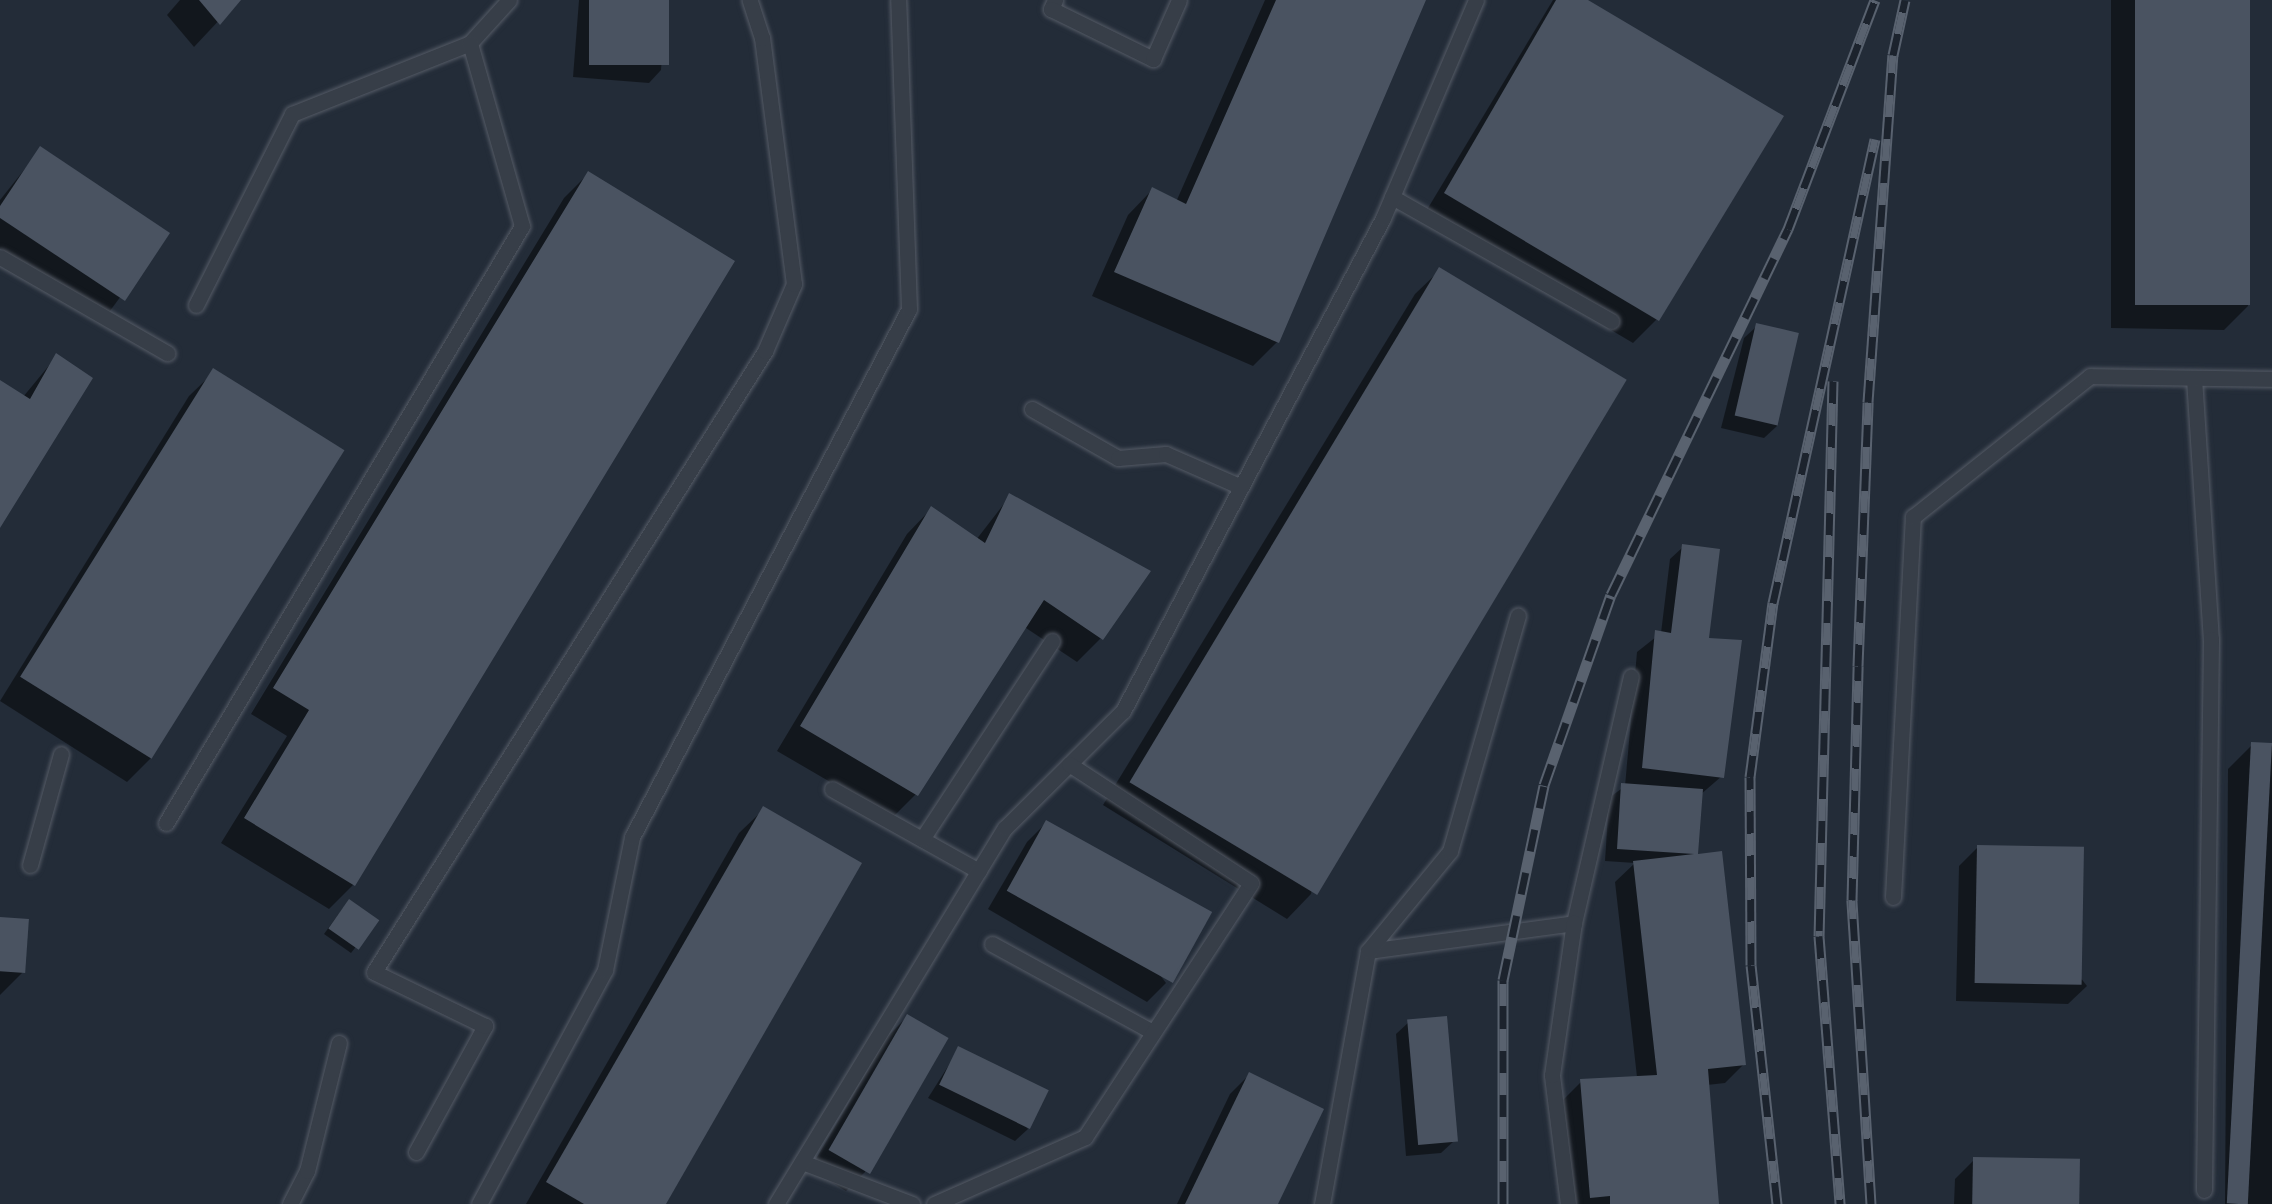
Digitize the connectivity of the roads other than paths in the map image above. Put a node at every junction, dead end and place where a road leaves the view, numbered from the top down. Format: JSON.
{"nodes":[{"id":1,"x":509,"y":0,"type":"edge"},
{"id":2,"x":750,"y":0,"type":"edge"},
{"id":3,"x":898,"y":0,"type":"edge"},
{"id":4,"x":1055,"y":0,"type":"edge"},
{"id":5,"x":1178,"y":0,"type":"edge"},
{"id":6,"x":1480,"y":1,"type":"edge"},
{"id":7,"x":470,"y":43,"type":"junction"},
{"id":8,"x":1392,"y":198,"type":"junction"},
{"id":9,"x":0,"y":257,"type":"edge"},
{"id":10,"x":196,"y":305,"type":"dead end"},
{"id":11,"x":1611,"y":321,"type":"dead end"},
{"id":12,"x":167,"y":353,"type":"dead end"},
{"id":13,"x":2194,"y":378,"type":"junction"},
{"id":14,"x":2272,"y":379,"type":"edge"},
{"id":15,"x":1032,"y":408,"type":"dead end"},
{"id":16,"x":1241,"y":487,"type":"junction"},
{"id":17,"x":1518,"y":616,"type":"dead end"},
{"id":18,"x":1052,"y":641,"type":"dead end"},
{"id":19,"x":1631,"y":676,"type":"dead end"},
{"id":20,"x":61,"y":754,"type":"dead end"},
{"id":21,"x":1069,"y":764,"type":"junction"},
{"id":22,"x":832,"y":789,"type":"dead end"},
{"id":23,"x":166,"y":823,"type":"dead end"},
{"id":24,"x":922,"y":839,"type":"junction"},
{"id":25,"x":30,"y":865,"type":"dead end"},
{"id":26,"x":980,"y":871,"type":"junction"},
{"id":27,"x":1893,"y":897,"type":"dead end"},
{"id":28,"x":1574,"y":922,"type":"junction"},
{"id":29,"x":992,"y":944,"type":"dead end"},
{"id":30,"x":1368,"y":951,"type":"junction"},
{"id":31,"x":1153,"y":1032,"type":"junction"},
{"id":32,"x":339,"y":1043,"type":"dead end"},
{"id":33,"x":416,"y":1152,"type":"dead end"},
{"id":34,"x":802,"y":1162,"type":"junction"},
{"id":35,"x":2204,"y":1190,"type":"dead end"},
{"id":36,"x":290,"y":1204,"type":"edge"},
{"id":37,"x":479,"y":1204,"type":"edge"},
{"id":38,"x":776,"y":1204,"type":"edge"},
{"id":39,"x":912,"y":1204,"type":"edge"},
{"id":40,"x":934,"y":1204,"type":"edge"},
{"id":41,"x":1322,"y":1204,"type":"edge"},
{"id":42,"x":1568,"y":1204,"type":"edge"}],
"edges":[{"from":1,"to":7,"type":"lane"},
{"from":2,"to":33,"type":"lane"},
{"from":3,"to":37,"type":"lane"},
{"from":4,"to":5,"type":"lane"},
{"from":6,"to":8,"type":"lane"},
{"from":7,"to":10,"type":"lane"},
{"from":7,"to":23,"type":"lane"},
{"from":8,"to":11,"type":"lane"},
{"from":8,"to":16,"type":"lane"},
{"from":9,"to":12,"type":"lane"},
{"from":13,"to":14,"type":"lane"},
{"from":13,"to":27,"type":"lane"},
{"from":13,"to":35,"type":"lane"},
{"from":15,"to":16,"type":"lane"},
{"from":16,"to":21,"type":"lane"},
{"from":17,"to":30,"type":"lane"},
{"from":18,"to":24,"type":"lane"},
{"from":19,"to":28,"type":"lane"},
{"from":20,"to":25,"type":"lane"},
{"from":21,"to":26,"type":"lane"},
{"from":21,"to":31,"type":"lane"},
{"from":22,"to":24,"type":"lane"},
{"from":24,"to":26,"type":"lane"},
{"from":26,"to":34,"type":"lane"},
{"from":28,"to":30,"type":"lane"},
{"from":28,"to":42,"type":"lane"},
{"from":29,"to":31,"type":"lane"},
{"from":30,"to":41,"type":"lane"},
{"from":31,"to":40,"type":"lane"},
{"from":32,"to":36,"type":"lane"},
{"from":34,"to":38,"type":"lane"},
{"from":34,"to":39,"type":"lane"}]}
